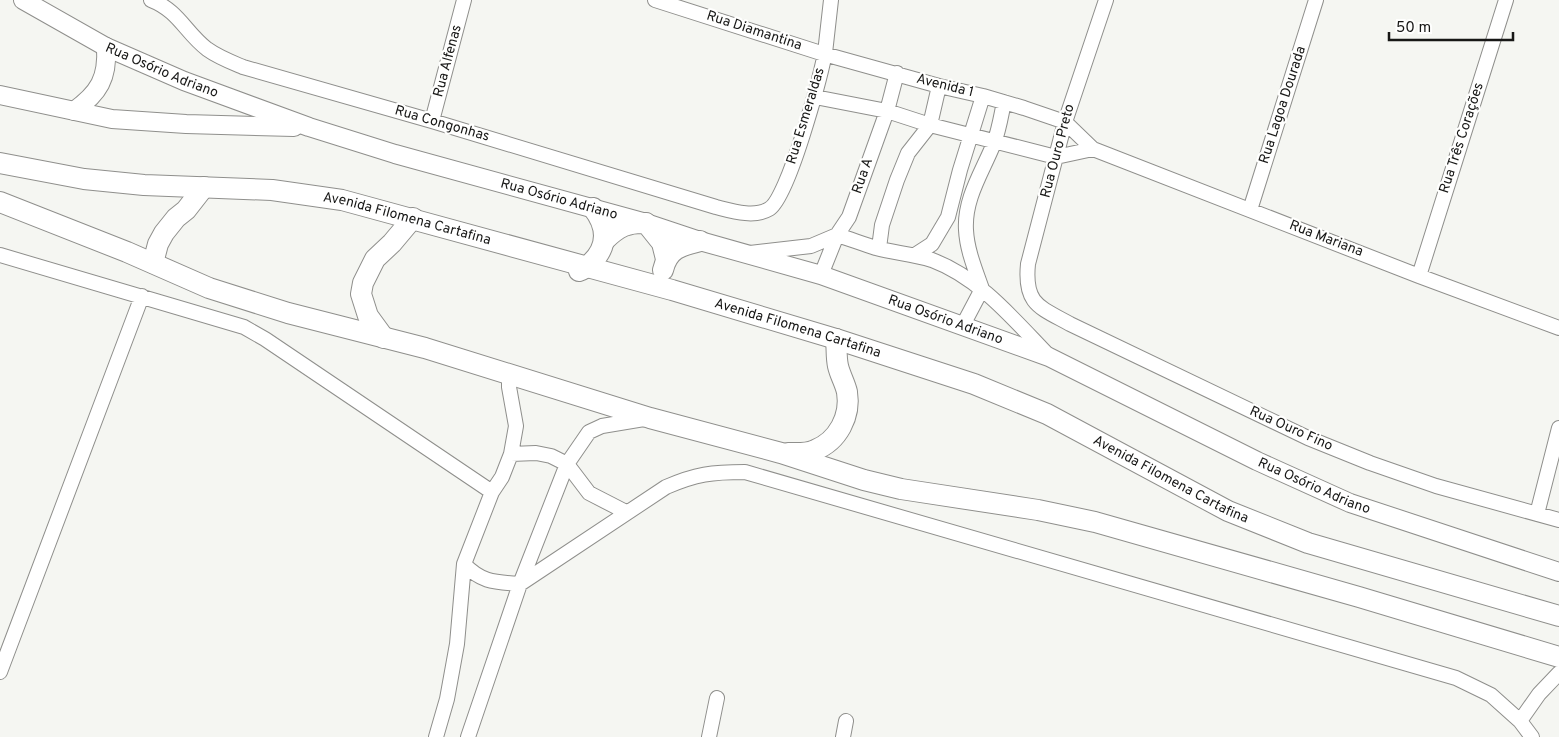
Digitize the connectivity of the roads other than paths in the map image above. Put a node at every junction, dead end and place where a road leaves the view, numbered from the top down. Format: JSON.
{"nodes":[{"id":1,"x":23,"y":0,"type":"edge"},
{"id":2,"x":151,"y":0,"type":"edge"},
{"id":3,"x":464,"y":0,"type":"edge"},
{"id":4,"x":655,"y":0,"type":"edge"},
{"id":5,"x":832,"y":0,"type":"edge"},
{"id":6,"x":1106,"y":0,"type":"edge"},
{"id":7,"x":1316,"y":0,"type":"edge"},
{"id":8,"x":1506,"y":0,"type":"edge"},
{"id":9,"x":106,"y":47,"type":"junction"},
{"id":10,"x":824,"y":54,"type":"junction"},
{"id":11,"x":897,"y":73,"type":"junction"},
{"id":12,"x":939,"y":86,"type":"junction"},
{"id":13,"x":0,"y":95,"type":"edge"},
{"id":14,"x":983,"y":96,"type":"junction"},
{"id":15,"x":815,"y":98,"type":"junction"},
{"id":16,"x":1004,"y":102,"type":"junction"},
{"id":17,"x":74,"y":111,"type":"junction"},
{"id":18,"x":887,"y":111,"type":"junction"},
{"id":19,"x":432,"y":121,"type":"junction"},
{"id":20,"x":1065,"y":122,"type":"junction"},
{"id":21,"x":930,"y":125,"type":"junction"},
{"id":22,"x":309,"y":127,"type":"junction"},
{"id":23,"x":972,"y":136,"type":"junction"},
{"id":24,"x":995,"y":142,"type":"junction"},
{"id":25,"x":1093,"y":149,"type":"junction"},
{"id":26,"x":1056,"y":157,"type":"junction"},
{"id":27,"x":0,"y":164,"type":"edge"},
{"id":28,"x":204,"y":187,"type":"junction"},
{"id":29,"x":0,"y":202,"type":"edge"},
{"id":30,"x":593,"y":208,"type":"junction"},
{"id":31,"x":1250,"y":210,"type":"junction"},
{"id":32,"x":752,"y":213,"type":"joint"},
{"id":33,"x":413,"y":218,"type":"junction"},
{"id":34,"x":646,"y":223,"type":"junction"},
{"id":35,"x":836,"y":235,"type":"junction"},
{"id":36,"x":605,"y":240,"type":"junction"},
{"id":37,"x":700,"y":240,"type":"junction"},
{"id":38,"x":879,"y":248,"type":"junction"},
{"id":39,"x":746,"y":254,"type":"junction"},
{"id":40,"x":0,"y":255,"type":"edge"},
{"id":41,"x":915,"y":255,"type":"junction"},
{"id":42,"x":666,"y":259,"type":"junction"},
{"id":43,"x":571,"y":262,"type":"junction"},
{"id":44,"x":154,"y":263,"type":"junction"},
{"id":45,"x":821,"y":275,"type":"junction"},
{"id":46,"x":1419,"y":276,"type":"junction"},
{"id":47,"x":982,"y":288,"type":"junction"},
{"id":48,"x":672,"y":290,"type":"junction"},
{"id":49,"x":142,"y":296,"type":"junction"},
{"id":50,"x":1036,"y":304,"type":"joint"},
{"id":51,"x":963,"y":325,"type":"junction"},
{"id":52,"x":1559,"y":328,"type":"edge"},
{"id":53,"x":384,"y":338,"type":"junction"},
{"id":54,"x":836,"y":339,"type":"junction"},
{"id":55,"x":1049,"y":357,"type":"junction"},
{"id":56,"x":509,"y":374,"type":"junction"},
{"id":57,"x":650,"y":418,"type":"junction"},
{"id":58,"x":1559,"y":428,"type":"edge"},
{"id":59,"x":781,"y":453,"type":"junction"},
{"id":60,"x":511,"y":454,"type":"junction"},
{"id":61,"x":567,"y":464,"type":"junction"},
{"id":62,"x":492,"y":492,"type":"junction"},
{"id":63,"x":626,"y":512,"type":"junction"},
{"id":64,"x":1536,"y":514,"type":"junction"},
{"id":65,"x":1559,"y":520,"type":"edge"},
{"id":66,"x":464,"y":564,"type":"junction"},
{"id":67,"x":1559,"y":572,"type":"edge"},
{"id":68,"x":520,"y":584,"type":"junction"},
{"id":69,"x":1559,"y":616,"type":"edge"},
{"id":70,"x":1559,"y":657,"type":"edge"},
{"id":71,"x":0,"y":672,"type":"edge"},
{"id":72,"x":1559,"y":674,"type":"edge"},
{"id":73,"x":717,"y":698,"type":"dead end"},
{"id":74,"x":846,"y":721,"type":"dead end"},
{"id":75,"x":1520,"y":721,"type":"junction"},
{"id":76,"x":436,"y":737,"type":"edge"},
{"id":77,"x":468,"y":737,"type":"edge"},
{"id":78,"x":709,"y":737,"type":"edge"},
{"id":79,"x":843,"y":737,"type":"edge"},
{"id":80,"x":1532,"y":737,"type":"edge"}],
"edges":[{"from":1,"to":9,"type":"street","name":"Rua Osório Adriano"},
{"from":2,"to":19,"type":"street","name":"Rua Congonhas"},
{"from":3,"to":19,"type":"street","name":"Rua Alfenas"},
{"from":4,"to":10,"type":"street","name":"Rua Diamantina"},
{"from":5,"to":10,"type":"street","name":"Rua Esmeraldas"},
{"from":6,"to":20,"type":"street","name":"Rua Ouro Preto"},
{"from":7,"to":31,"type":"street","name":"Rua Lagoa Dourada"},
{"from":8,"to":46,"type":"street","name":"Rua Três Corações"},
{"from":9,"to":17,"type":"street"},
{"from":9,"to":22,"type":"street","name":"Rua Osório Adriano"},
{"from":10,"to":11,"type":"street","name":"Avenida 1"},
{"from":10,"to":15,"type":"street","name":"Rua Esmeraldas"},
{"from":11,"to":12,"type":"street","name":"Avenida 1"},
{"from":11,"to":18,"type":"street","name":"Rua A"},
{"from":12,"to":14,"type":"street","name":"Avenida 1"},
{"from":12,"to":21,"type":"street"},
{"from":13,"to":17,"type":"street","name":"Rua Osório Adriano"},
{"from":14,"to":16,"type":"street","name":"Avenida 1"},
{"from":14,"to":23,"type":"street"},
{"from":15,"to":18,"type":"street"},
{"from":15,"to":32,"type":"street","name":"Rua Esmeraldas"},
{"from":16,"to":20,"type":"street","name":"Avenida 1"},
{"from":16,"to":24,"type":"street"},
{"from":17,"to":22,"type":"street","name":"Rua Osório Adriano"},
{"from":18,"to":21,"type":"street"},
{"from":18,"to":35,"type":"street","name":"Rua A"},
{"from":19,"to":32,"type":"street","name":"Rua Congonhas"},
{"from":20,"to":25,"type":"street","name":"Rua Mariana"},
{"from":20,"to":26,"type":"street","name":"Rua Ouro Preto"},
{"from":21,"to":23,"type":"street"},
{"from":21,"to":38,"type":"street"},
{"from":22,"to":30,"type":"street","name":"Rua Osório Adriano"},
{"from":23,"to":24,"type":"street"},
{"from":23,"to":41,"type":"street"},
{"from":24,"to":26,"type":"street"},
{"from":24,"to":47,"type":"street"},
{"from":25,"to":26,"type":"street"},
{"from":25,"to":31,"type":"street","name":"Rua Mariana"},
{"from":26,"to":50,"type":"street","name":"Rua Ouro Preto"},
{"from":27,"to":28,"type":"main road","name":"Avenida Filomena Cartafina"},
{"from":28,"to":33,"type":"main road","name":"Avenida Filomena Cartafina"},
{"from":28,"to":44,"type":"main road"},
{"from":29,"to":44,"type":"main road"},
{"from":30,"to":34,"type":"street","name":"Rua Osório Adriano"},
{"from":30,"to":36,"type":"main road"},
{"from":31,"to":46,"type":"street","name":"Rua Mariana"},
{"from":33,"to":43,"type":"main road","name":"Avenida Filomena Cartafina"},
{"from":33,"to":53,"type":"main road"},
{"from":34,"to":36,"type":"main road"},
{"from":34,"to":37,"type":"street","name":"Rua Osório Adriano"},
{"from":34,"to":42,"type":"main road"},
{"from":35,"to":38,"type":"street"},
{"from":35,"to":39,"type":"street"},
{"from":35,"to":45,"type":"street","name":"Rua A"},
{"from":36,"to":43,"type":"main road"},
{"from":37,"to":39,"type":"street","name":"Rua Osório Adriano"},
{"from":37,"to":42,"type":"main road"},
{"from":38,"to":41,"type":"street"},
{"from":39,"to":45,"type":"street","name":"Rua Osório Adriano"},
{"from":40,"to":49,"type":"street"},
{"from":41,"to":47,"type":"street"},
{"from":42,"to":48,"type":"main road"},
{"from":43,"to":48,"type":"main road","name":"Avenida Filomena Cartafina"},
{"from":44,"to":53,"type":"main road"},
{"from":45,"to":51,"type":"street","name":"Rua Osório Adriano"},
{"from":46,"to":52,"type":"street","name":"Rua Mariana"},
{"from":47,"to":51,"type":"street"},
{"from":47,"to":55,"type":"street"},
{"from":48,"to":54,"type":"main road","name":"Avenida Filomena Cartafina"},
{"from":49,"to":62,"type":"street"},
{"from":49,"to":71,"type":"street"},
{"from":50,"to":64,"type":"street","name":"Rua Ouro Fino"},
{"from":51,"to":55,"type":"street","name":"Rua Osório Adriano"},
{"from":53,"to":56,"type":"main road"},
{"from":54,"to":59,"type":"main road"},
{"from":54,"to":69,"type":"main road","name":"Avenida Filomena Cartafina"},
{"from":55,"to":67,"type":"street","name":"Rua Osório Adriano"},
{"from":56,"to":57,"type":"main road"},
{"from":56,"to":60,"type":"street"},
{"from":57,"to":59,"type":"main road"},
{"from":57,"to":61,"type":"street"},
{"from":58,"to":64,"type":"street"},
{"from":59,"to":70,"type":"main road"},
{"from":60,"to":61,"type":"street"},
{"from":60,"to":62,"type":"street"},
{"from":61,"to":63,"type":"street"},
{"from":61,"to":68,"type":"street"},
{"from":62,"to":66,"type":"street"},
{"from":63,"to":68,"type":"street"},
{"from":63,"to":75,"type":"street"},
{"from":64,"to":65,"type":"street","name":"Rua Ouro Fino"},
{"from":66,"to":68,"type":"street"},
{"from":66,"to":76,"type":"street"},
{"from":68,"to":77,"type":"street"},
{"from":72,"to":75,"type":"street"},
{"from":73,"to":78,"type":"street"},
{"from":74,"to":79,"type":"street"},
{"from":75,"to":80,"type":"street"}]}
